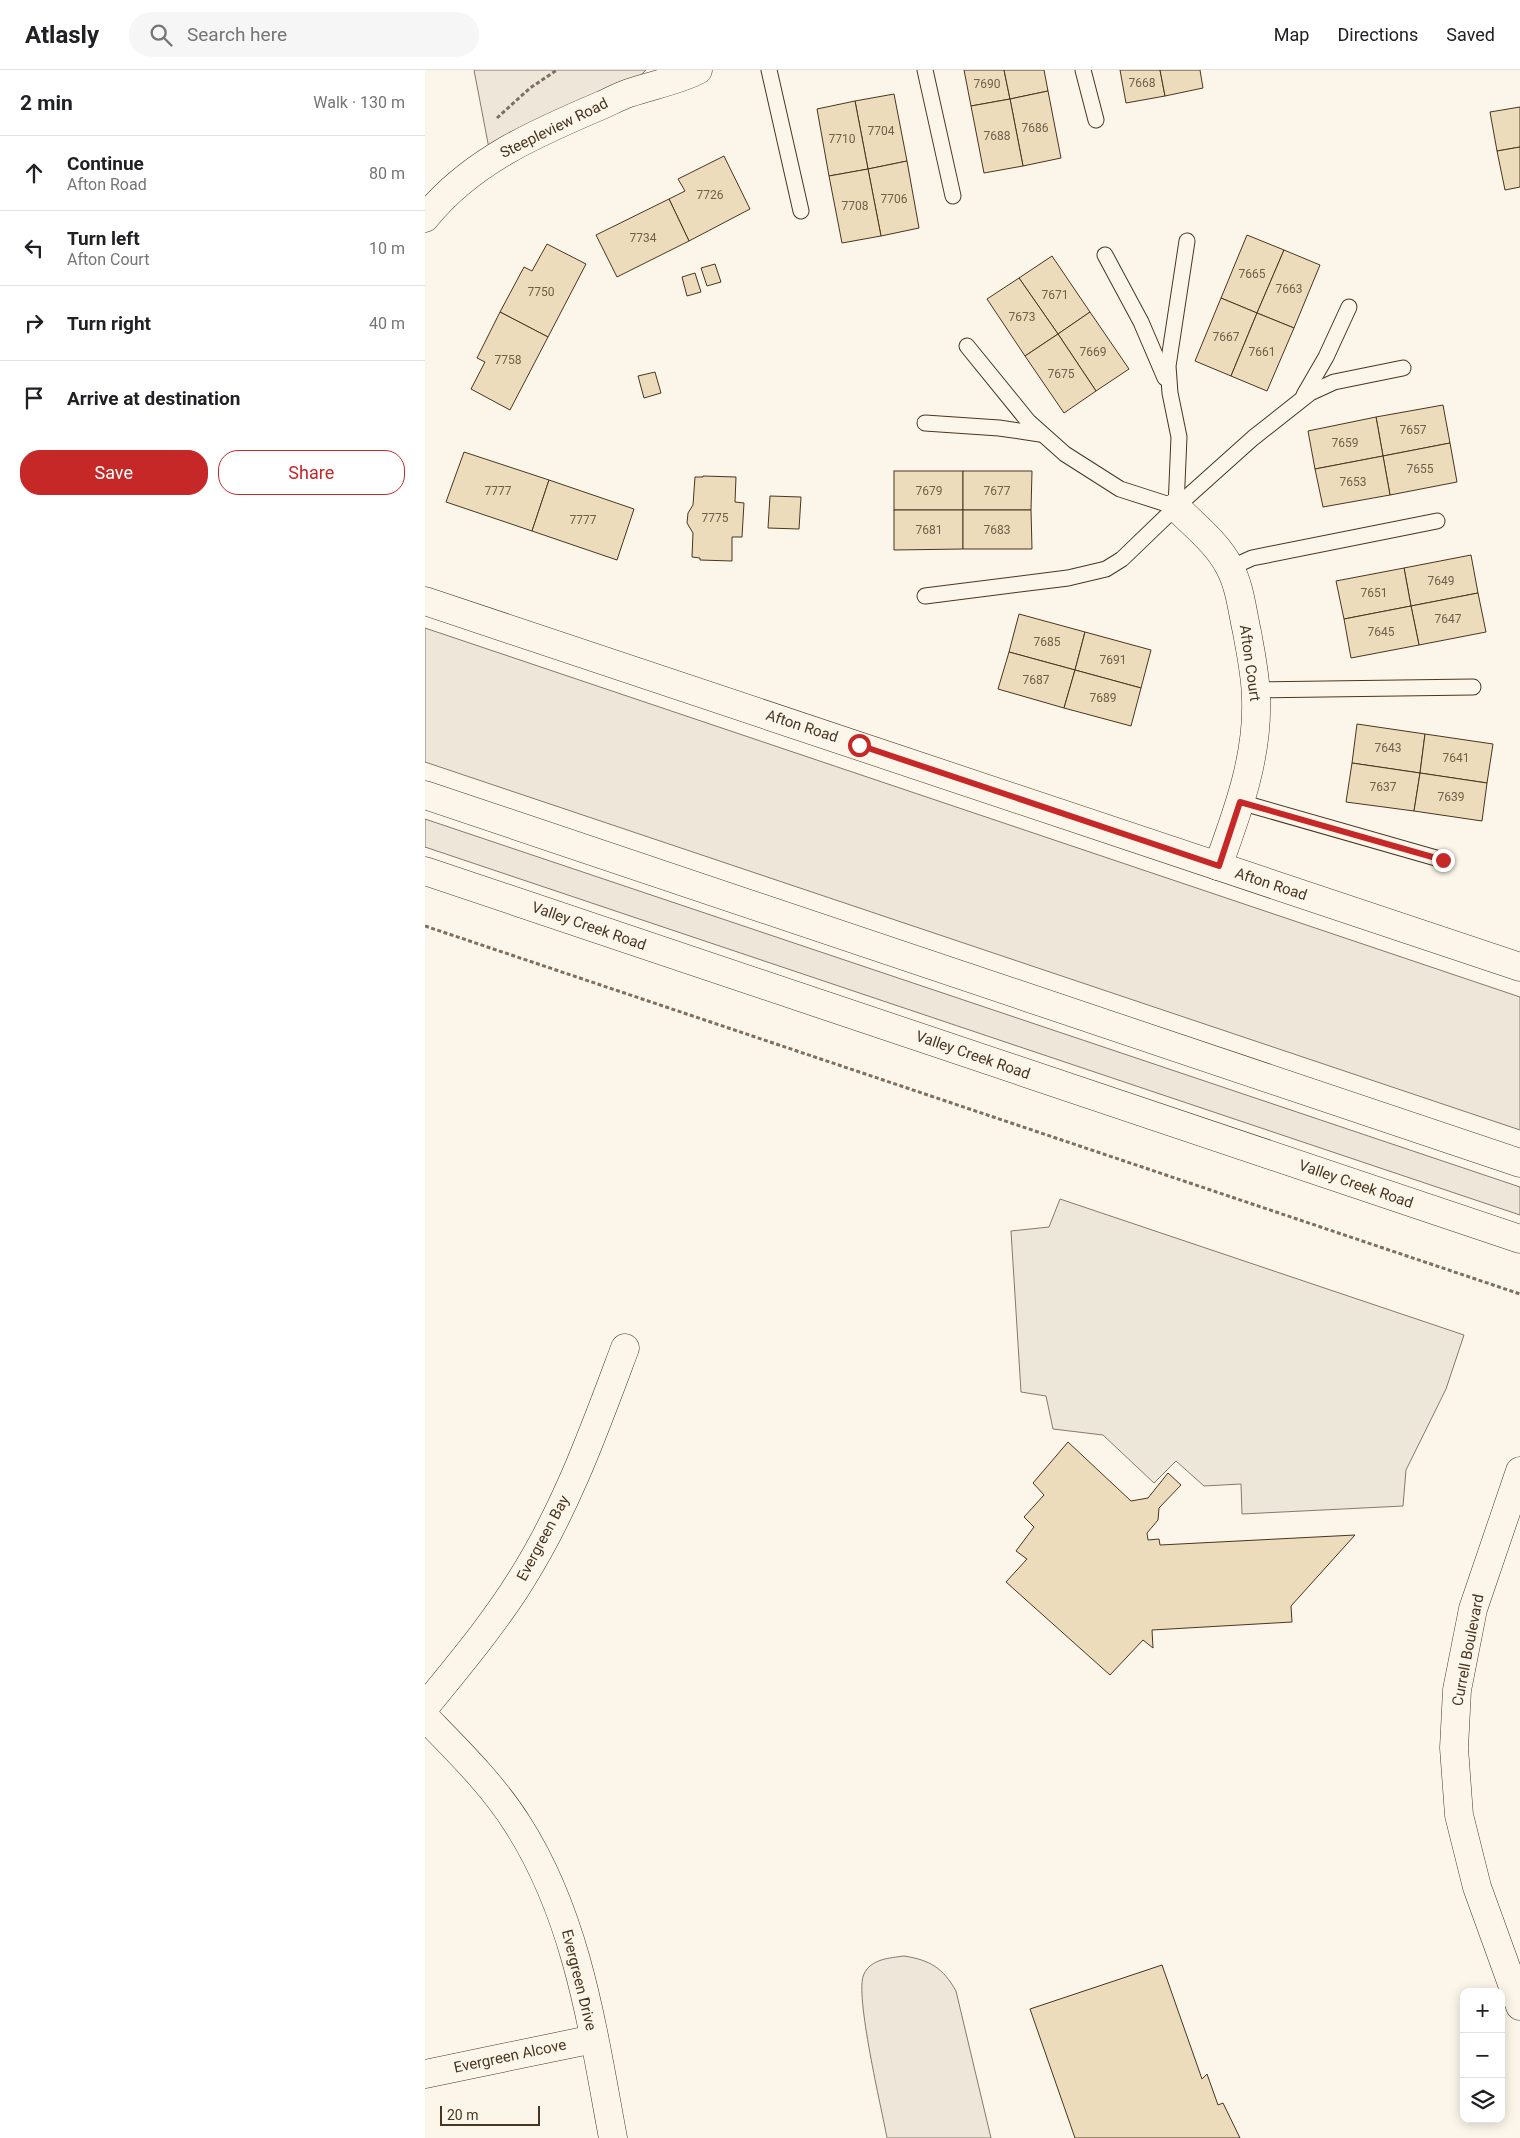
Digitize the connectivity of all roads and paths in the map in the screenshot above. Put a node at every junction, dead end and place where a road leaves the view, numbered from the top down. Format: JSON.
{"nodes":[{"id":1,"x":557,"y":70,"type":"edge"},
{"id":2,"x":645,"y":70,"type":"edge"},
{"id":3,"x":698,"y":70,"type":"edge"},
{"id":4,"x":769,"y":70,"type":"edge"},
{"id":5,"x":925,"y":70,"type":"edge"},
{"id":6,"x":1083,"y":70,"type":"edge"},
{"id":7,"x":617,"y":98,"type":"junction"},
{"id":8,"x":1095,"y":120,"type":"dead end"},
{"id":9,"x":491,"y":123,"type":"dead end"},
{"id":10,"x":953,"y":196,"type":"dead end"},
{"id":11,"x":801,"y":211,"type":"dead end"},
{"id":12,"x":425,"y":218,"type":"edge"},
{"id":13,"x":1187,"y":241,"type":"dead end"},
{"id":14,"x":1105,"y":255,"type":"dead end"},
{"id":15,"x":1349,"y":307,"type":"dead end"},
{"id":16,"x":967,"y":346,"type":"dead end"},
{"id":17,"x":1403,"y":368,"type":"dead end"},
{"id":18,"x":1171,"y":399,"type":"junction"},
{"id":19,"x":1295,"y":405,"type":"junction"},
{"id":20,"x":925,"y":423,"type":"dead end"},
{"id":21,"x":1041,"y":435,"type":"junction"},
{"id":22,"x":1176,"y":507,"type":"junction"},
{"id":23,"x":1437,"y":521,"type":"dead end"},
{"id":24,"x":1230,"y":568,"type":"junction"},
{"id":25,"x":925,"y":596,"type":"dead end"},
{"id":26,"x":425,"y":601,"type":"edge"},
{"id":27,"x":1473,"y":687,"type":"dead end"},
{"id":28,"x":1256,"y":690,"type":"junction"},
{"id":29,"x":425,"y":795,"type":"edge"},
{"id":30,"x":1240,"y":802,"type":"junction"},
{"id":31,"x":1443,"y":860,"type":"dead end"},
{"id":32,"x":1219,"y":866,"type":"junction"},
{"id":33,"x":425,"y":871,"type":"edge"},
{"id":34,"x":425,"y":926,"type":"edge"},
{"id":35,"x":1520,"y":967,"type":"edge"},
{"id":36,"x":1520,"y":1162,"type":"edge"},
{"id":37,"x":1520,"y":1239,"type":"edge"},
{"id":38,"x":1520,"y":1294,"type":"edge"},
{"id":39,"x":625,"y":1348,"type":"dead end"},
{"id":40,"x":1520,"y":1471,"type":"edge"},
{"id":41,"x":425,"y":1707,"type":"edge"},
{"id":42,"x":425,"y":1716,"type":"edge"},
{"id":43,"x":1520,"y":2006,"type":"edge"},
{"id":44,"x":594,"y":2039,"type":"junction"},
{"id":45,"x":425,"y":2074,"type":"edge"},
{"id":46,"x":613,"y":2138,"type":"edge"}],
"edges":[{"from":1,"to":9,"type":"path"},
{"from":2,"to":7,"type":"street","name":"Steepleview Road"},
{"from":3,"to":7,"type":"street","name":"Steepleview Road"},
{"from":4,"to":11,"type":"lane"},
{"from":5,"to":10,"type":"lane"},
{"from":6,"to":8,"type":"lane"},
{"from":7,"to":12,"type":"street","name":"Steepleview Road"},
{"from":13,"to":18,"type":"lane"},
{"from":14,"to":18,"type":"lane"},
{"from":15,"to":19,"type":"lane"},
{"from":16,"to":21,"type":"lane"},
{"from":17,"to":19,"type":"lane"},
{"from":18,"to":22,"type":"lane"},
{"from":19,"to":22,"type":"lane"},
{"from":20,"to":21,"type":"lane"},
{"from":21,"to":22,"type":"lane"},
{"from":22,"to":24,"type":"street","name":"Afton Court"},
{"from":22,"to":25,"type":"lane"},
{"from":23,"to":24,"type":"lane"},
{"from":24,"to":28,"type":"street","name":"Afton Court"},
{"from":26,"to":32,"type":"street","name":"Afton Road"},
{"from":27,"to":28,"type":"lane"},
{"from":28,"to":30,"type":"street","name":"Afton Court"},
{"from":29,"to":36,"type":"street"},
{"from":30,"to":31,"type":"lane"},
{"from":30,"to":32,"type":"street","name":"Afton Court"},
{"from":32,"to":35,"type":"street","name":"Afton Road"},
{"from":33,"to":37,"type":"street","name":"Valley Creek Road"},
{"from":34,"to":38,"type":"path"},
{"from":39,"to":41,"type":"street","name":"Evergreen Bay"},
{"from":40,"to":43,"type":"street","name":"Currell Boulevard"},
{"from":42,"to":44,"type":"street","name":"Evergreen Drive"},
{"from":44,"to":45,"type":"street","name":"Evergreen Alcove"},
{"from":44,"to":46,"type":"street","name":"Evergreen Drive"}]}
